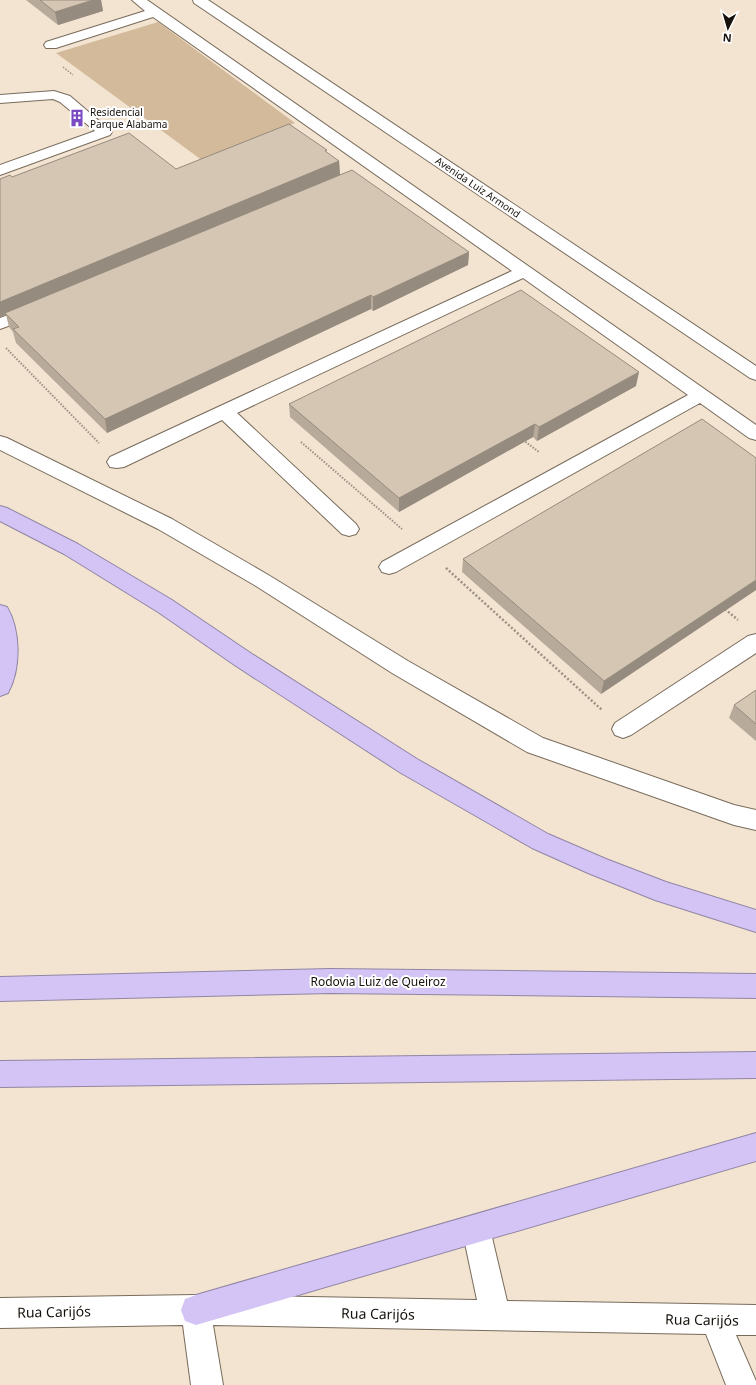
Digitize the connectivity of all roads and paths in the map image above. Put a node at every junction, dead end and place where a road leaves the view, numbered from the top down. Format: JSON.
{"nodes":[{"id":1,"x":138,"y":0,"type":"edge"},
{"id":2,"x":199,"y":0,"type":"edge"},
{"id":3,"x":155,"y":12,"type":"junction"},
{"id":4,"x":51,"y":45,"type":"dead end"},
{"id":5,"x":0,"y":99,"type":"edge"},
{"id":6,"x":0,"y":170,"type":"edge"},
{"id":7,"x":525,"y":271,"type":"junction"},
{"id":8,"x":50,"y":304,"type":"edge"},
{"id":9,"x":0,"y":324,"type":"edge"},
{"id":10,"x":6,"y":348,"type":"dead end"},
{"id":11,"x":756,"y":374,"type":"edge"},
{"id":12,"x":701,"y":395,"type":"junction"},
{"id":13,"x":225,"y":412,"type":"junction"},
{"id":14,"x":756,"y":434,"type":"edge"},
{"id":15,"x":299,"y":441,"type":"dead end"},
{"id":16,"x":0,"y":442,"type":"edge"},
{"id":17,"x":118,"y":462,"type":"joint"},
{"id":18,"x":0,"y":513,"type":"edge"},
{"id":19,"x":349,"y":529,"type":"dead end"},
{"id":20,"x":424,"y":548,"type":"junction"},
{"id":21,"x":389,"y":567,"type":"dead end"},
{"id":22,"x":0,"y":613,"type":"edge"},
{"id":23,"x":756,"y":642,"type":"edge"},
{"id":24,"x":0,"y":686,"type":"edge"},
{"id":25,"x":623,"y":729,"type":"joint"},
{"id":26,"x":756,"y":820,"type":"edge"},
{"id":27,"x":756,"y":921,"type":"edge"},
{"id":28,"x":756,"y":986,"type":"edge"},
{"id":29,"x":0,"y":989,"type":"edge"},
{"id":30,"x":756,"y":1066,"type":"edge"},
{"id":31,"x":0,"y":1074,"type":"edge"},
{"id":32,"x":756,"y":1147,"type":"edge"},
{"id":33,"x":476,"y":1229,"type":"junction"},
{"id":34,"x":196,"y":1310,"type":"junction"},
{"id":35,"x":0,"y":1314,"type":"edge"},
{"id":36,"x":496,"y":1316,"type":"junction"},
{"id":37,"x":715,"y":1320,"type":"junction"},
{"id":38,"x":756,"y":1320,"type":"edge"},
{"id":39,"x":207,"y":1385,"type":"edge"},
{"id":40,"x":742,"y":1385,"type":"edge"}],
"edges":[{"from":1,"to":3,"type":"street"},
{"from":2,"to":11,"type":"street","name":"Avenida Luiz Armond"},
{"from":3,"to":4,"type":"street"},
{"from":3,"to":7,"type":"street"},
{"from":5,"to":6,"type":"street"},
{"from":7,"to":12,"type":"street"},
{"from":7,"to":13,"type":"street"},
{"from":8,"to":9,"type":"street"},
{"from":10,"to":17,"type":"path"},
{"from":12,"to":14,"type":"street"},
{"from":12,"to":20,"type":"street"},
{"from":13,"to":17,"type":"street"},
{"from":13,"to":19,"type":"street"},
{"from":15,"to":20,"type":"path"},
{"from":16,"to":26,"type":"street"},
{"from":18,"to":27,"type":"highway"},
{"from":20,"to":21,"type":"street"},
{"from":20,"to":25,"type":"path"},
{"from":22,"to":24,"type":"highway"},
{"from":23,"to":25,"type":"street"},
{"from":28,"to":29,"type":"highway","name":"Rodovia Luiz de Queiroz"},
{"from":30,"to":31,"type":"highway"},
{"from":32,"to":33,"type":"highway"},
{"from":33,"to":34,"type":"highway"},
{"from":33,"to":36,"type":"street"},
{"from":34,"to":35,"type":"street","name":"Rua Carijós"},
{"from":34,"to":36,"type":"street","name":"Rua Carijós"},
{"from":34,"to":39,"type":"street"},
{"from":36,"to":37,"type":"street","name":"Rua Carijós"},
{"from":37,"to":38,"type":"street","name":"Rua Carijós"},
{"from":37,"to":40,"type":"street"}]}
